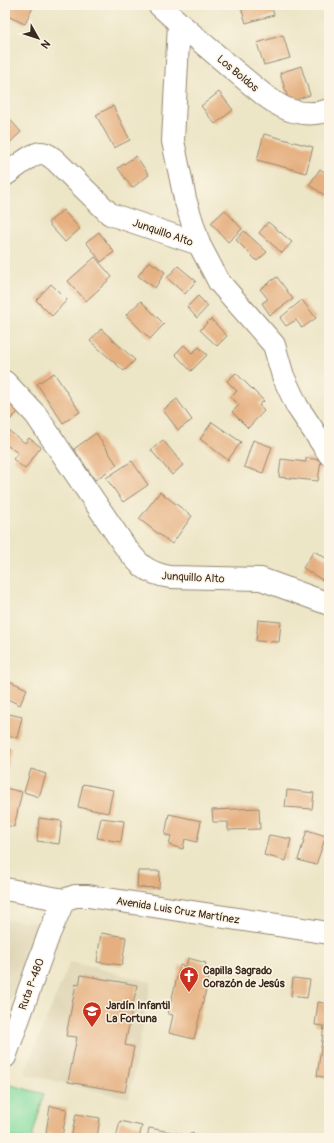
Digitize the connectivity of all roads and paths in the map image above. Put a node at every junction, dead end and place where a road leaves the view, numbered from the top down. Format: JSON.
{"nodes":[{"id":1,"x":159,"y":5,"type":"edge"},
{"id":2,"x":178,"y":23,"type":"junction"},
{"id":3,"x":329,"y":110,"type":"edge"},
{"id":4,"x":5,"y":175,"type":"edge"},
{"id":5,"x":199,"y":244,"type":"junction"},
{"id":6,"x":5,"y":382,"type":"edge"},
{"id":7,"x":329,"y":454,"type":"edge"},
{"id":8,"x":329,"y":604,"type":"edge"},
{"id":9,"x":5,"y":888,"type":"edge"},
{"id":10,"x":64,"y":900,"type":"junction"},
{"id":11,"x":329,"y":933,"type":"edge"},
{"id":12,"x":5,"y":1057,"type":"edge"}],
"edges":[{"from":1,"to":2,"type":"street","name":"Los Boldos"},
{"from":2,"to":3,"type":"street","name":"Los Boldos"},
{"from":2,"to":5,"type":"street"},
{"from":4,"to":5,"type":"street","name":"Junquillo Alto"},
{"from":5,"to":7,"type":"street","name":"Junquillo Alto"},
{"from":6,"to":8,"type":"street","name":"Junquillo Alto"},
{"from":9,"to":10,"type":"street"},
{"from":10,"to":11,"type":"street","name":"Avenida Luis Cruz Martínez"},
{"from":10,"to":12,"type":"street","name":"Ruta P-480"}]}
